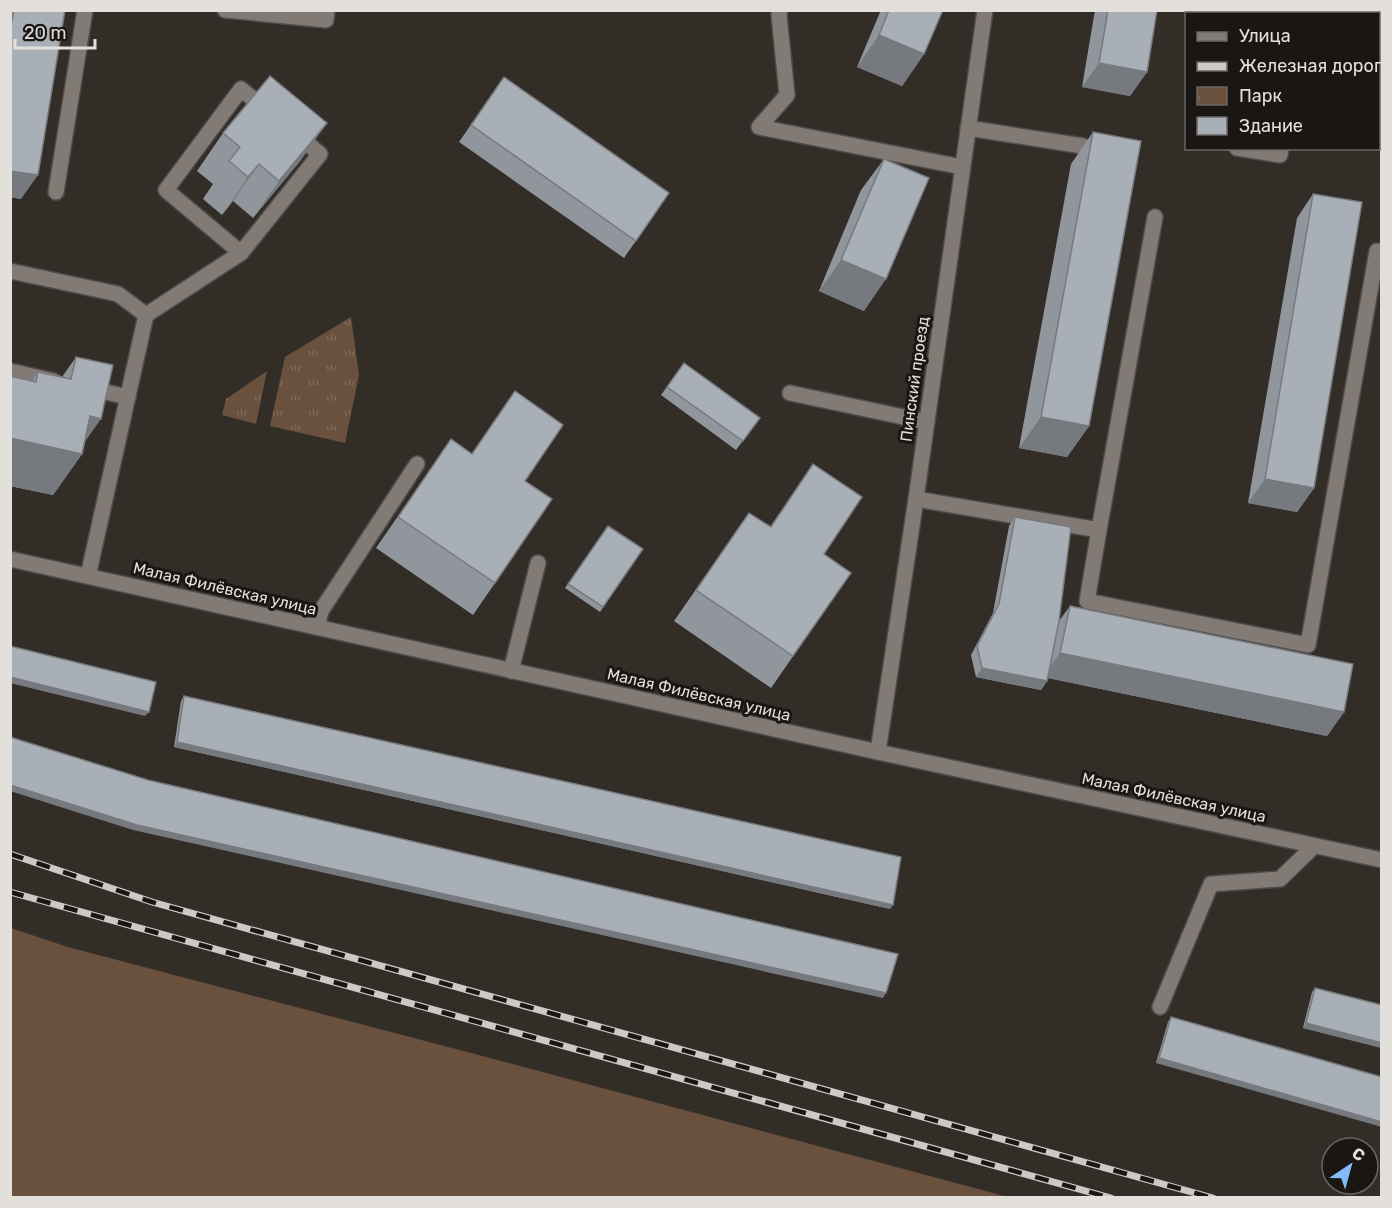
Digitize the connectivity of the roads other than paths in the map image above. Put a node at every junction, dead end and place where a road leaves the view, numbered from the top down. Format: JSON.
{"nodes":[{"id":1,"x":85,"y":10,"type":"edge"},
{"id":2,"x":225,"y":10,"type":"edge"},
{"id":3,"x":327,"y":10,"type":"edge"},
{"id":4,"x":780,"y":10,"type":"edge"},
{"id":5,"x":985,"y":10,"type":"edge"},
{"id":6,"x":968,"y":128,"type":"junction"},
{"id":7,"x":1083,"y":146,"type":"dead end"},
{"id":8,"x":1249,"y":150,"type":"edge"},
{"id":9,"x":1281,"y":150,"type":"edge"},
{"id":10,"x":962,"y":167,"type":"junction"},
{"id":11,"x":56,"y":192,"type":"dead end"},
{"id":12,"x":1155,"y":217,"type":"dead end"},
{"id":13,"x":1377,"y":251,"type":"dead end"},
{"id":14,"x":241,"y":253,"type":"junction"},
{"id":15,"x":10,"y":271,"type":"edge"},
{"id":16,"x":146,"y":315,"type":"junction"},
{"id":17,"x":10,"y":371,"type":"edge"},
{"id":18,"x":790,"y":393,"type":"dead end"},
{"id":19,"x":128,"y":397,"type":"junction"},
{"id":20,"x":927,"y":422,"type":"junction"},
{"id":21,"x":417,"y":464,"type":"dead end"},
{"id":22,"x":916,"y":499,"type":"junction"},
{"id":23,"x":1099,"y":530,"type":"junction"},
{"id":24,"x":10,"y":559,"type":"edge"},
{"id":25,"x":538,"y":563,"type":"edge"},
{"id":26,"x":88,"y":576,"type":"junction"},
{"id":27,"x":317,"y":627,"type":"junction"},
{"id":28,"x":511,"y":671,"type":"junction"},
{"id":29,"x":878,"y":752,"type":"junction"},
{"id":30,"x":1314,"y":846,"type":"junction"},
{"id":31,"x":1382,"y":860,"type":"edge"},
{"id":32,"x":1160,"y":1007,"type":"dead end"}],
"edges":[{"from":1,"to":11,"type":"street"},
{"from":2,"to":3,"type":"street"},
{"from":4,"to":10,"type":"street"},
{"from":5,"to":6,"type":"street","name":"Пинский проезд"},
{"from":6,"to":7,"type":"street"},
{"from":6,"to":10,"type":"street","name":"Пинский проезд"},
{"from":8,"to":9,"type":"street"},
{"from":10,"to":20,"type":"street","name":"Пинский проезд"},
{"from":12,"to":23,"type":"street"},
{"from":13,"to":23,"type":"street"},
{"from":14,"to":14,"type":"street"},
{"from":14,"to":16,"type":"street"},
{"from":15,"to":16,"type":"street"},
{"from":16,"to":19,"type":"street"},
{"from":17,"to":19,"type":"street"},
{"from":18,"to":20,"type":"street"},
{"from":19,"to":26,"type":"street"},
{"from":20,"to":22,"type":"street","name":"Пинский проезд"},
{"from":21,"to":27,"type":"street"},
{"from":22,"to":23,"type":"street"},
{"from":22,"to":29,"type":"street","name":"Пинский проезд"},
{"from":24,"to":26,"type":"street","name":"Малая Филёвская улица"},
{"from":25,"to":28,"type":"street"},
{"from":26,"to":27,"type":"street","name":"Малая Филёвская улица"},
{"from":27,"to":28,"type":"street","name":"Малая Филёвская улица"},
{"from":28,"to":29,"type":"street","name":"Малая Филёвская улица"},
{"from":29,"to":30,"type":"street","name":"Малая Филёвская улица"},
{"from":30,"to":31,"type":"street","name":"Малая Филёвская улица"},
{"from":30,"to":32,"type":"street"}]}
